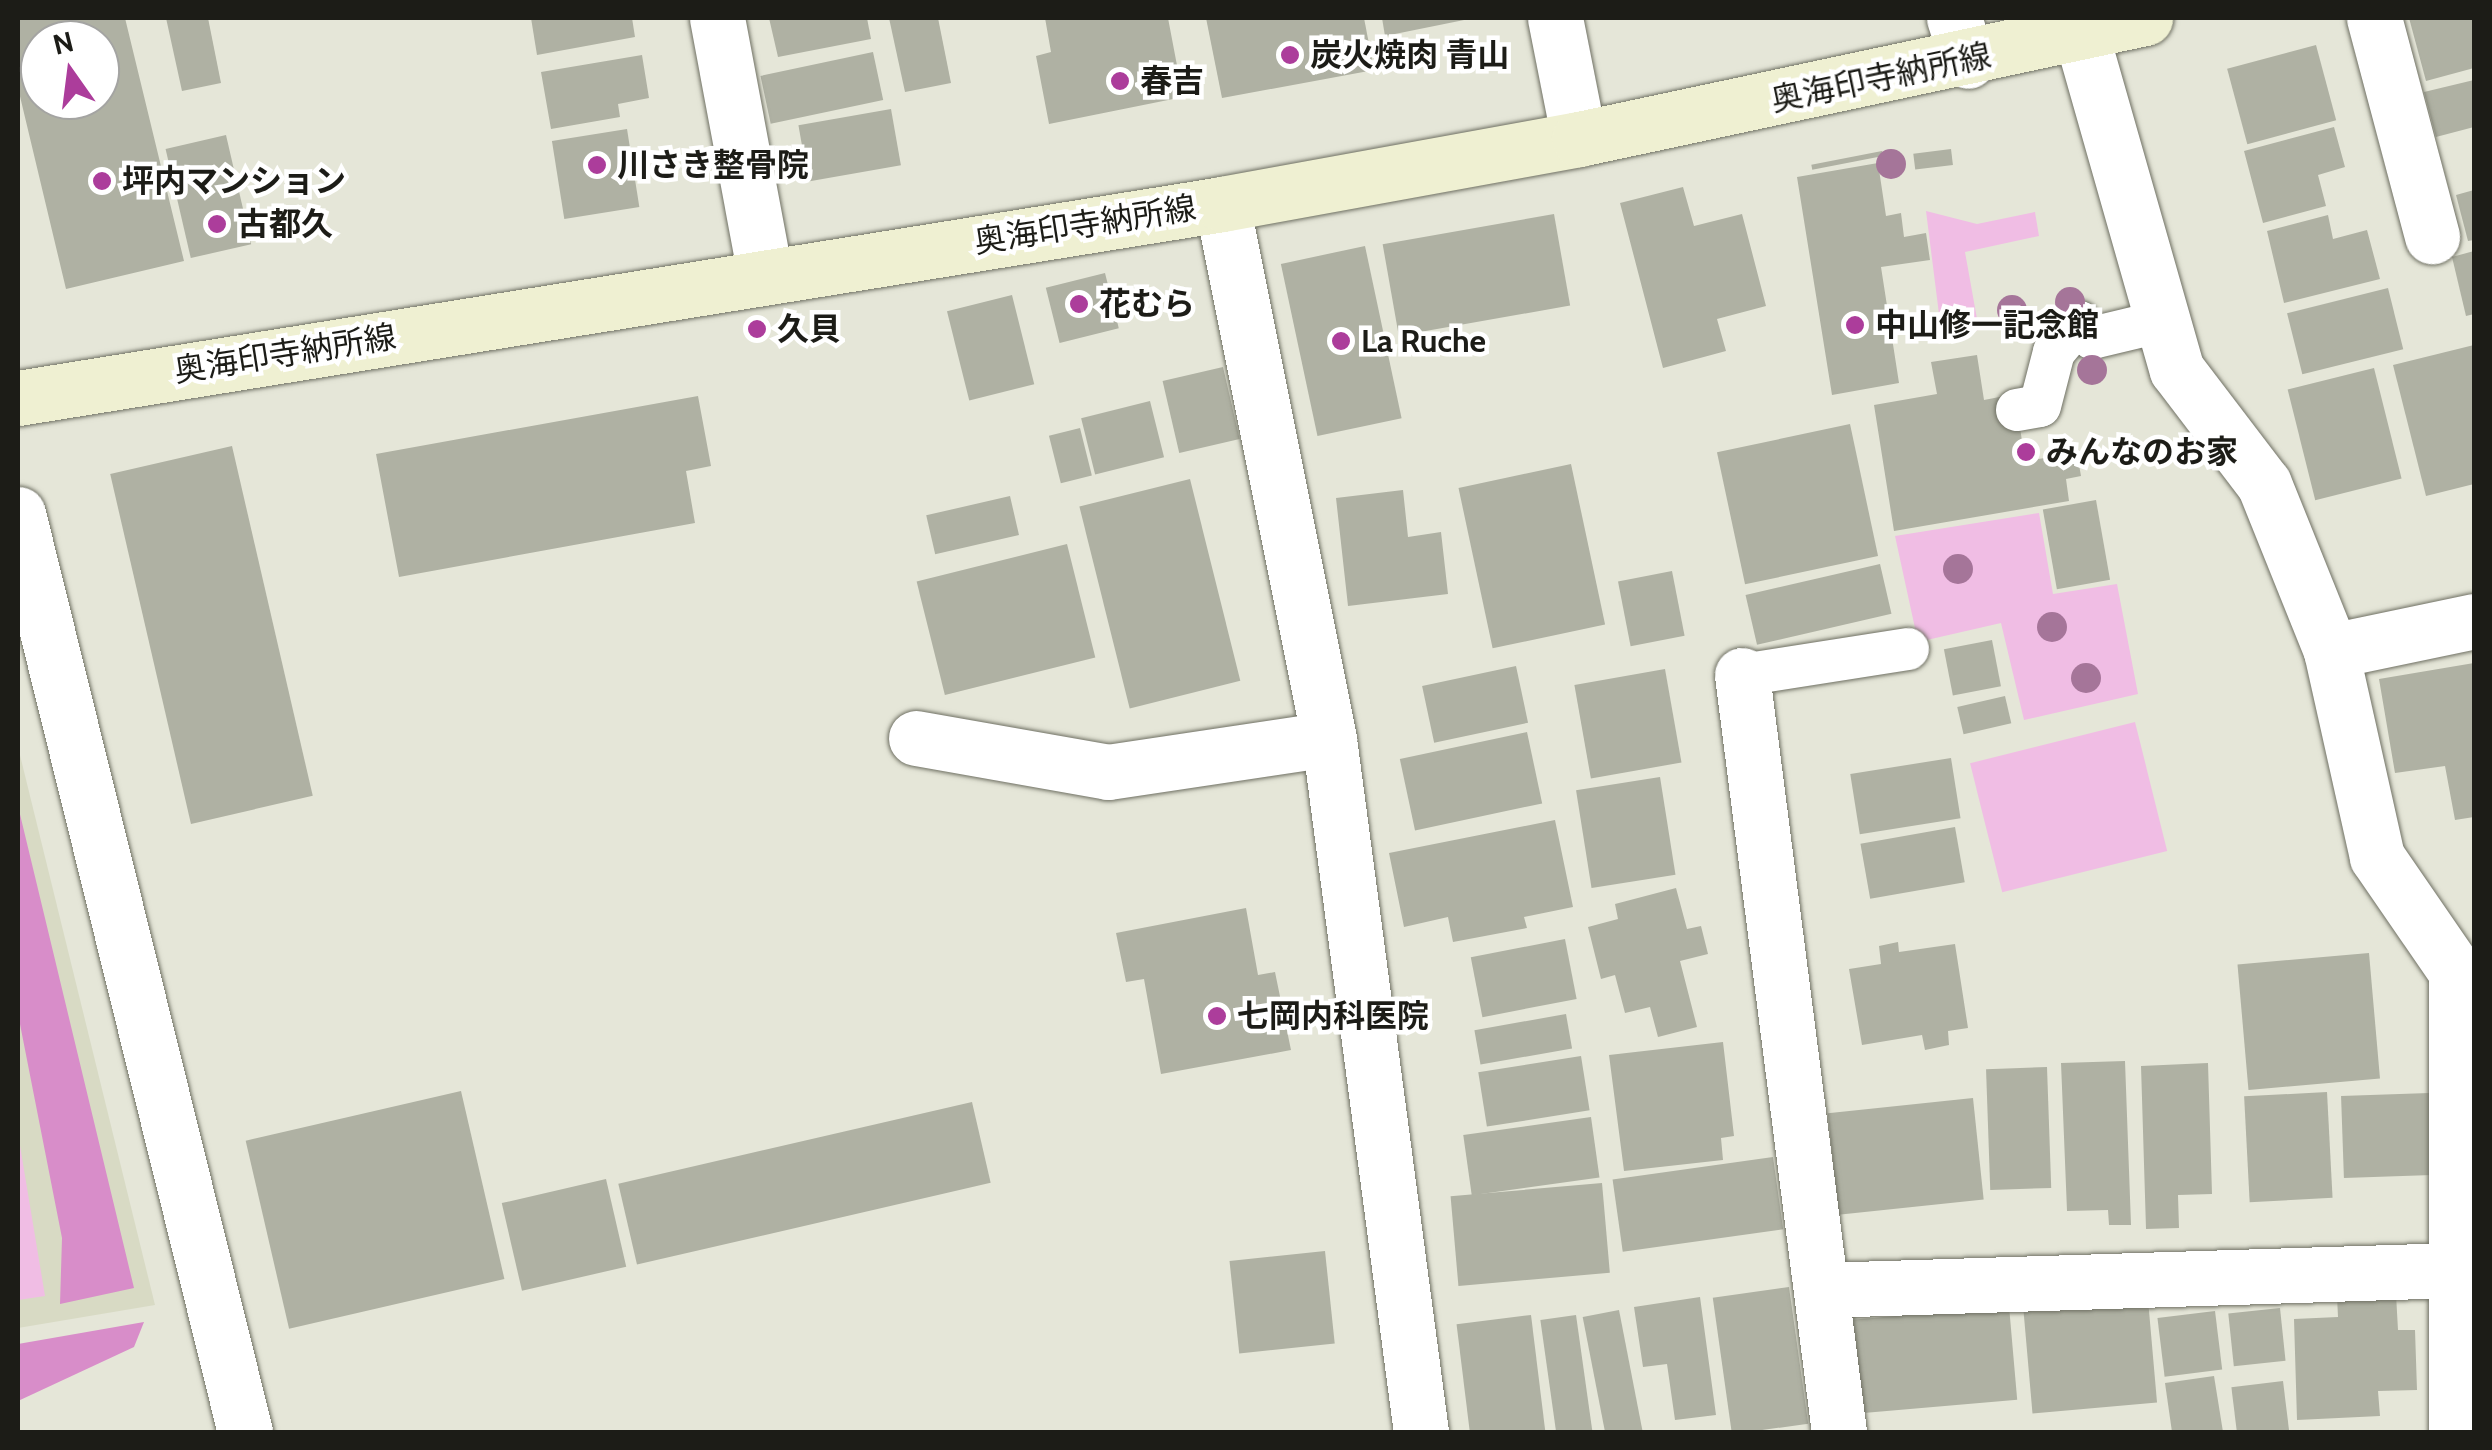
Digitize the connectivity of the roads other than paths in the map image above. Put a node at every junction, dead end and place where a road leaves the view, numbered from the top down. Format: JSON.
{"nodes":[{"id":1,"x":717,"y":18,"type":"edge"},
{"id":2,"x":1556,"y":18,"type":"edge"},
{"id":3,"x":2145,"y":18,"type":"edge"},
{"id":4,"x":2374,"y":18,"type":"edge"},
{"id":5,"x":2081,"y":34,"type":"junction"},
{"id":6,"x":1961,"y":39,"type":"edge"},
{"id":7,"x":1580,"y":140,"type":"junction"},
{"id":8,"x":1222,"y":204,"type":"junction"},
{"id":9,"x":2432,"y":236,"type":"dead end"},
{"id":10,"x":765,"y":275,"type":"junction"},
{"id":11,"x":2163,"y":321,"type":"junction"},
{"id":12,"x":18,"y":398,"type":"edge"},
{"id":13,"x":2017,"y":410,"type":"dead end"},
{"id":14,"x":18,"y":514,"type":"edge"},
{"id":15,"x":2474,"y":621,"type":"edge"},
{"id":16,"x":1908,"y":649,"type":"dead end"},
{"id":17,"x":2332,"y":651,"type":"junction"},
{"id":18,"x":1742,"y":675,"type":"joint"},
{"id":19,"x":916,"y":738,"type":"dead end"},
{"id":20,"x":1329,"y":739,"type":"junction"},
{"id":21,"x":2465,"y":1153,"type":"edge"},
{"id":22,"x":2456,"y":1270,"type":"junction"},
{"id":23,"x":1822,"y":1290,"type":"junction"},
{"id":24,"x":245,"y":1432,"type":"edge"},
{"id":25,"x":1420,"y":1432,"type":"edge"},
{"id":26,"x":1840,"y":1432,"type":"edge"},
{"id":27,"x":2456,"y":1432,"type":"edge"}],
"edges":[{"from":1,"to":10,"type":"street"},
{"from":2,"to":7,"type":"street"},
{"from":3,"to":5,"type":"main road","name":"奥海印寺納所線"},
{"from":4,"to":9,"type":"street"},
{"from":5,"to":6,"type":"main road","name":"奥海印寺納所線"},
{"from":5,"to":11,"type":"street"},
{"from":6,"to":7,"type":"main road","name":"奥海印寺納所線"},
{"from":7,"to":8,"type":"main road","name":"奥海印寺納所線"},
{"from":8,"to":10,"type":"main road","name":"奥海印寺納所線"},
{"from":8,"to":20,"type":"street"},
{"from":10,"to":12,"type":"main road","name":"奥海印寺納所線"},
{"from":11,"to":13,"type":"lane"},
{"from":11,"to":17,"type":"street"},
{"from":14,"to":24,"type":"street"},
{"from":15,"to":17,"type":"street"},
{"from":16,"to":18,"type":"lane"},
{"from":17,"to":21,"type":"street"},
{"from":18,"to":23,"type":"street"},
{"from":19,"to":20,"type":"street"},
{"from":20,"to":25,"type":"street"},
{"from":21,"to":22,"type":"street"},
{"from":22,"to":23,"type":"street"},
{"from":22,"to":27,"type":"street"},
{"from":23,"to":26,"type":"street"}]}
